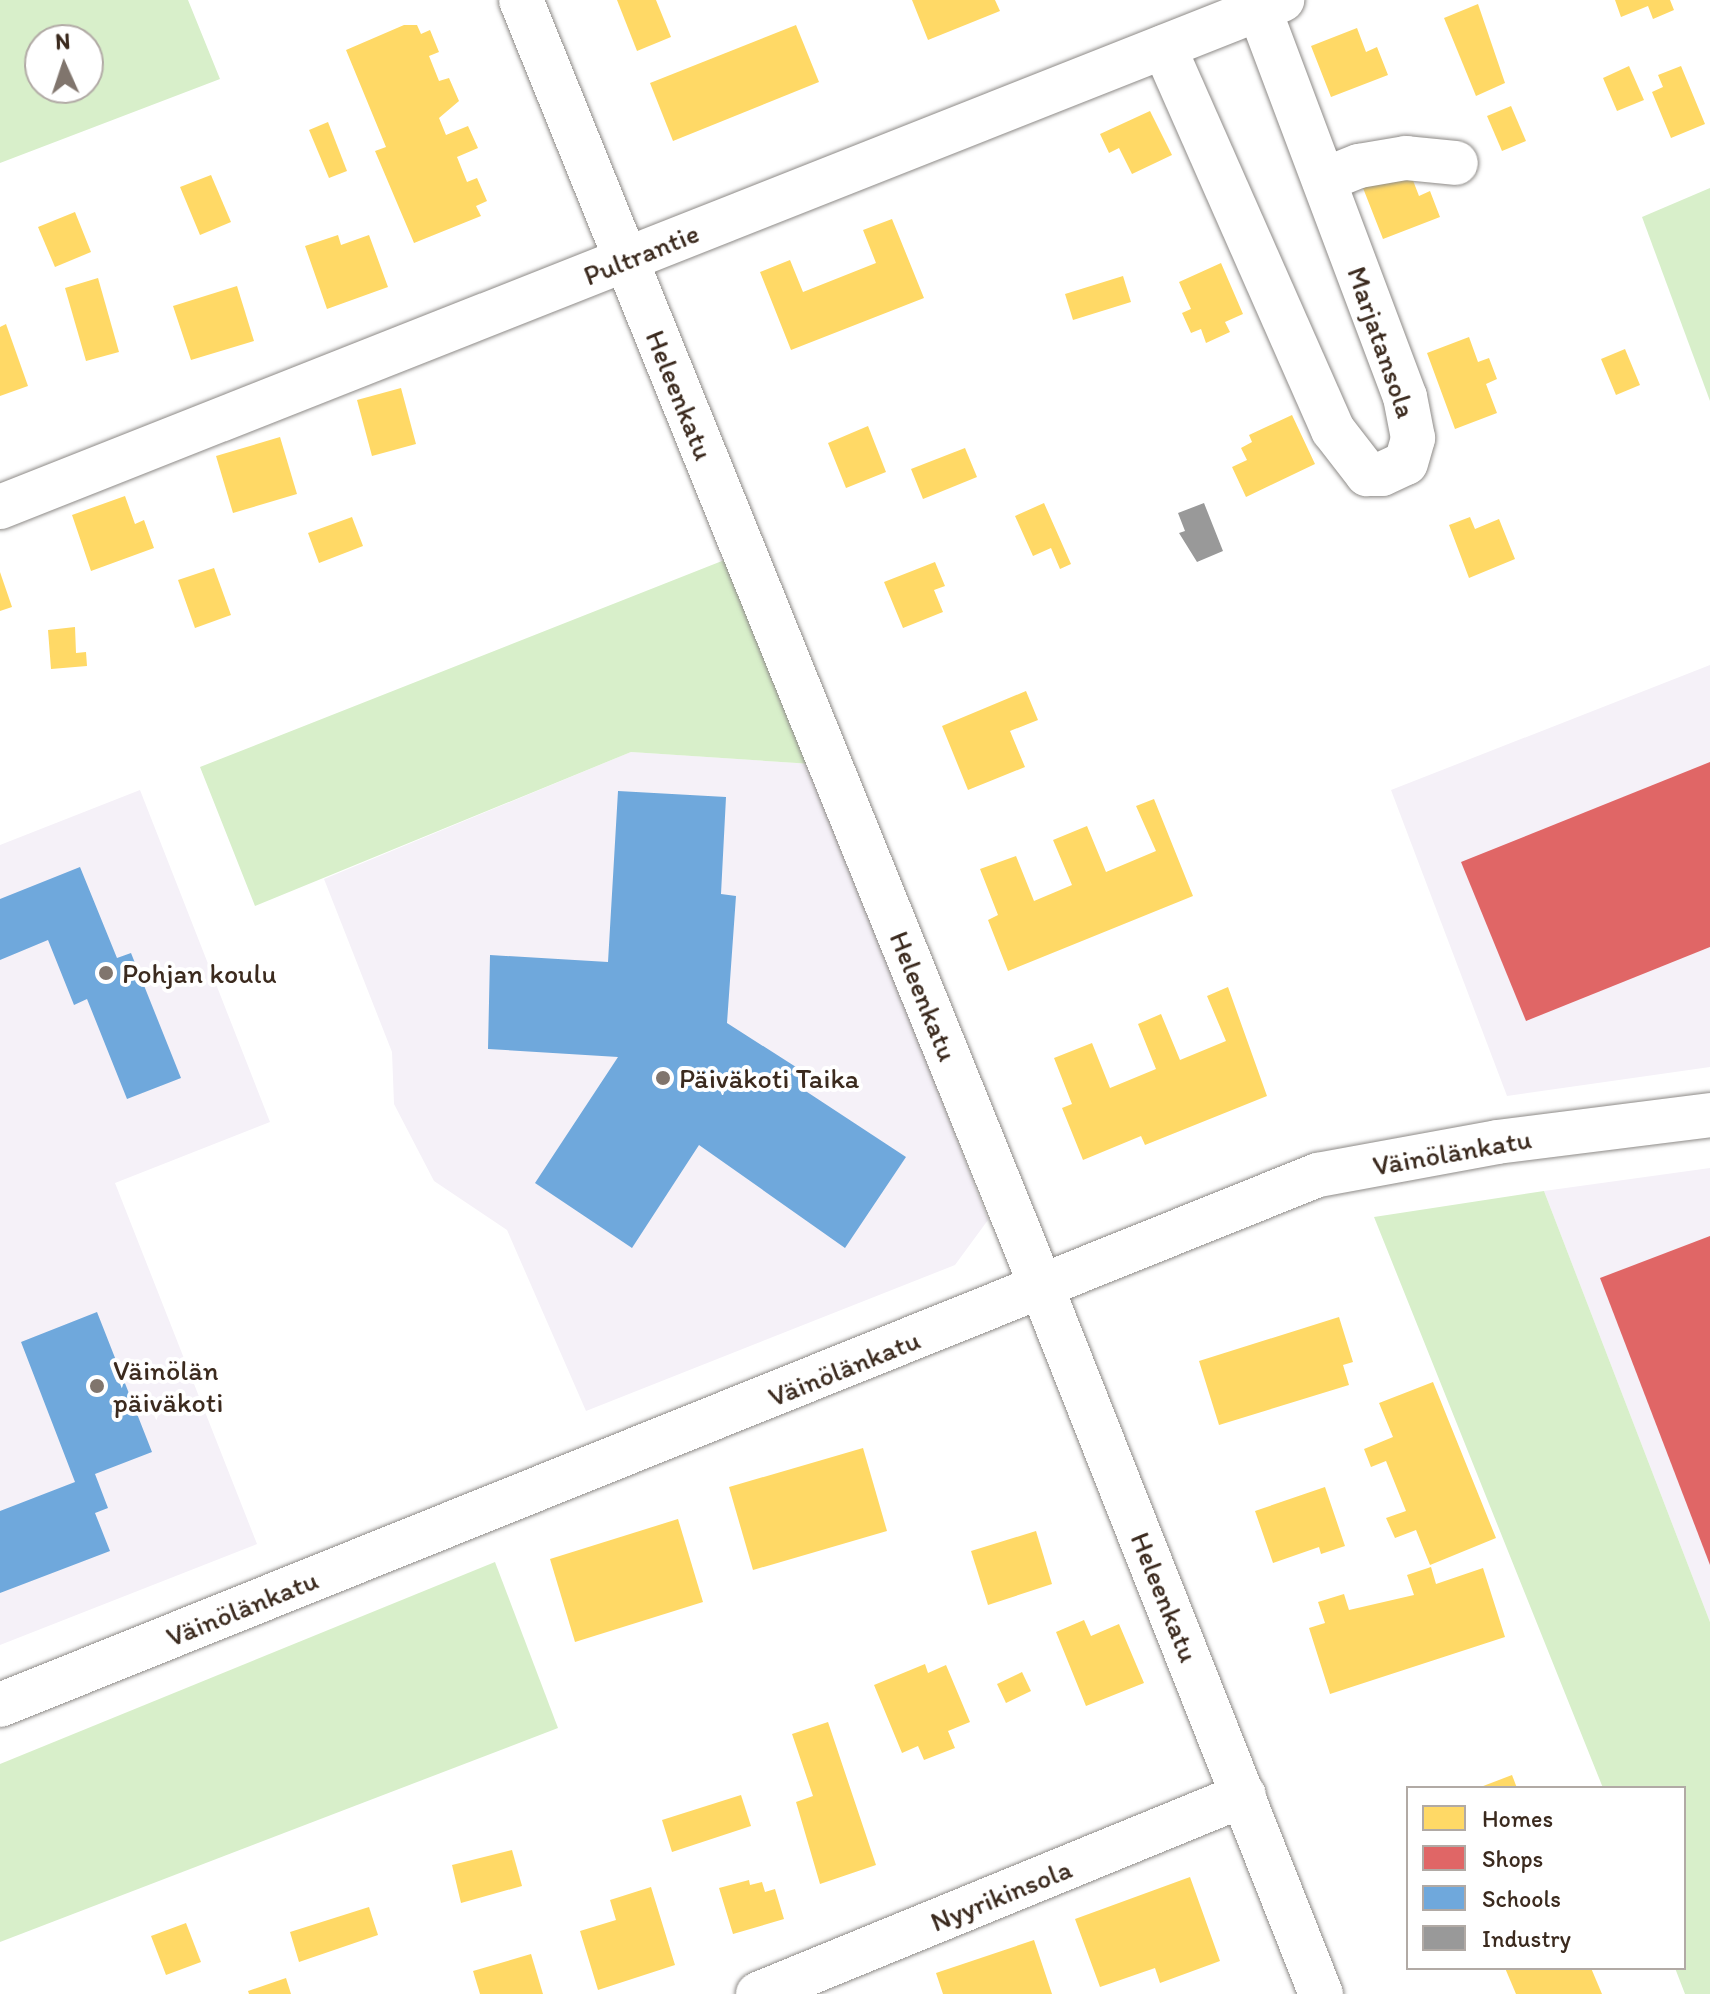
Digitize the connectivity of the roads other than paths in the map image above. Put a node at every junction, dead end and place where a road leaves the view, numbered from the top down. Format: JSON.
{"nodes":[{"id":1,"x":521,"y":0,"type":"edge"},
{"id":2,"x":1270,"y":5,"type":"edge"},
{"id":3,"x":1206,"y":14,"type":"edge"},
{"id":4,"x":1164,"y":47,"type":"junction"},
{"id":5,"x":1456,"y":163,"type":"dead end"},
{"id":6,"x":1324,"y":180,"type":"junction"},
{"id":7,"x":625,"y":260,"type":"junction"},
{"id":8,"x":0,"y":507,"type":"edge"},
{"id":9,"x":1710,"y":1115,"type":"edge"},
{"id":10,"x":1040,"y":1283,"type":"junction"},
{"id":11,"x":0,"y":1705,"type":"edge"},
{"id":12,"x":1244,"y":1795,"type":"junction"},
{"id":13,"x":758,"y":1994,"type":"edge"},
{"id":14,"x":1321,"y":1994,"type":"edge"}],
"edges":[{"from":1,"to":7,"type":"street","name":"Heleenkatu"},
{"from":2,"to":3,"type":"street","name":"Pultrantie"},
{"from":2,"to":6,"type":"street","name":"Marjatansola"},
{"from":3,"to":4,"type":"street","name":"Pultrantie"},
{"from":4,"to":6,"type":"street","name":"Marjatansola"},
{"from":4,"to":7,"type":"street","name":"Pultrantie"},
{"from":5,"to":6,"type":"street"},
{"from":7,"to":8,"type":"street","name":"Pultrantie"},
{"from":7,"to":10,"type":"street","name":"Heleenkatu"},
{"from":9,"to":10,"type":"street","name":"Väinölänkatu"},
{"from":10,"to":11,"type":"street","name":"Väinölänkatu"},
{"from":10,"to":12,"type":"street","name":"Heleenkatu"},
{"from":12,"to":13,"type":"street","name":"Nyyrikinsola"},
{"from":12,"to":14,"type":"street","name":"Heleenkatu"}]}
